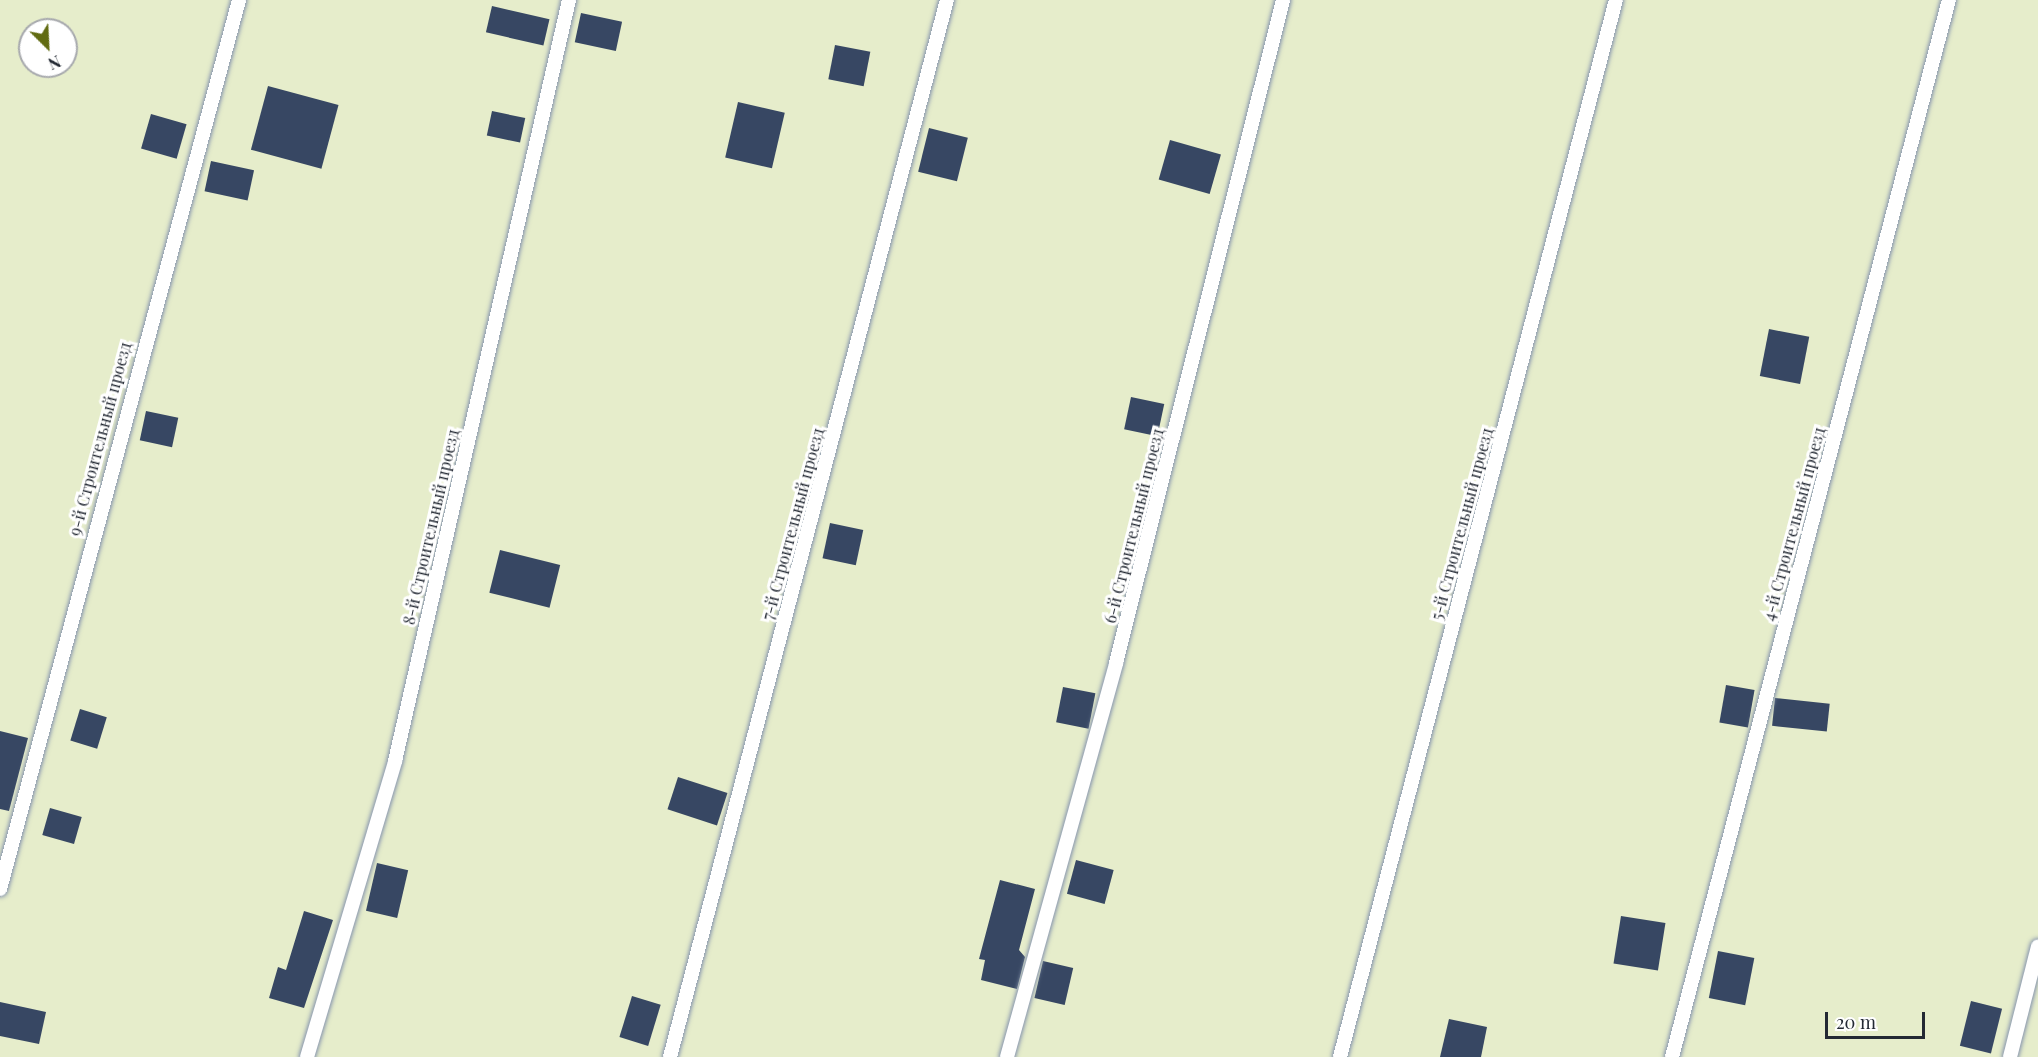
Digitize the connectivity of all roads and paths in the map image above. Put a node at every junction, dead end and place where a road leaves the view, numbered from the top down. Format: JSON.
{"nodes":[{"id":1,"x":239,"y":0,"type":"edge"},
{"id":2,"x":569,"y":0,"type":"edge"},
{"id":3,"x":947,"y":0,"type":"edge"},
{"id":4,"x":1283,"y":0,"type":"edge"},
{"id":5,"x":1616,"y":0,"type":"edge"},
{"id":6,"x":1949,"y":0,"type":"edge"},
{"id":7,"x":0,"y":888,"type":"edge"},
{"id":8,"x":2038,"y":946,"type":"edge"},
{"id":9,"x":307,"y":1057,"type":"edge"},
{"id":10,"x":670,"y":1057,"type":"edge"},
{"id":11,"x":1007,"y":1057,"type":"edge"},
{"id":12,"x":1340,"y":1057,"type":"edge"},
{"id":13,"x":1672,"y":1057,"type":"edge"},
{"id":14,"x":2010,"y":1057,"type":"edge"}],
"edges":[{"from":1,"to":7,"type":"lane","name":"9-й Строительный проезд"},
{"from":2,"to":9,"type":"lane","name":"8-й Строительный проезд"},
{"from":3,"to":10,"type":"lane","name":"7-й Строительный проезд"},
{"from":4,"to":11,"type":"lane","name":"6-й Строительный проезд"},
{"from":5,"to":12,"type":"lane","name":"5-й Строительный проезд"},
{"from":6,"to":13,"type":"lane","name":"4-й Строительный проезд"},
{"from":8,"to":14,"type":"lane"}]}
